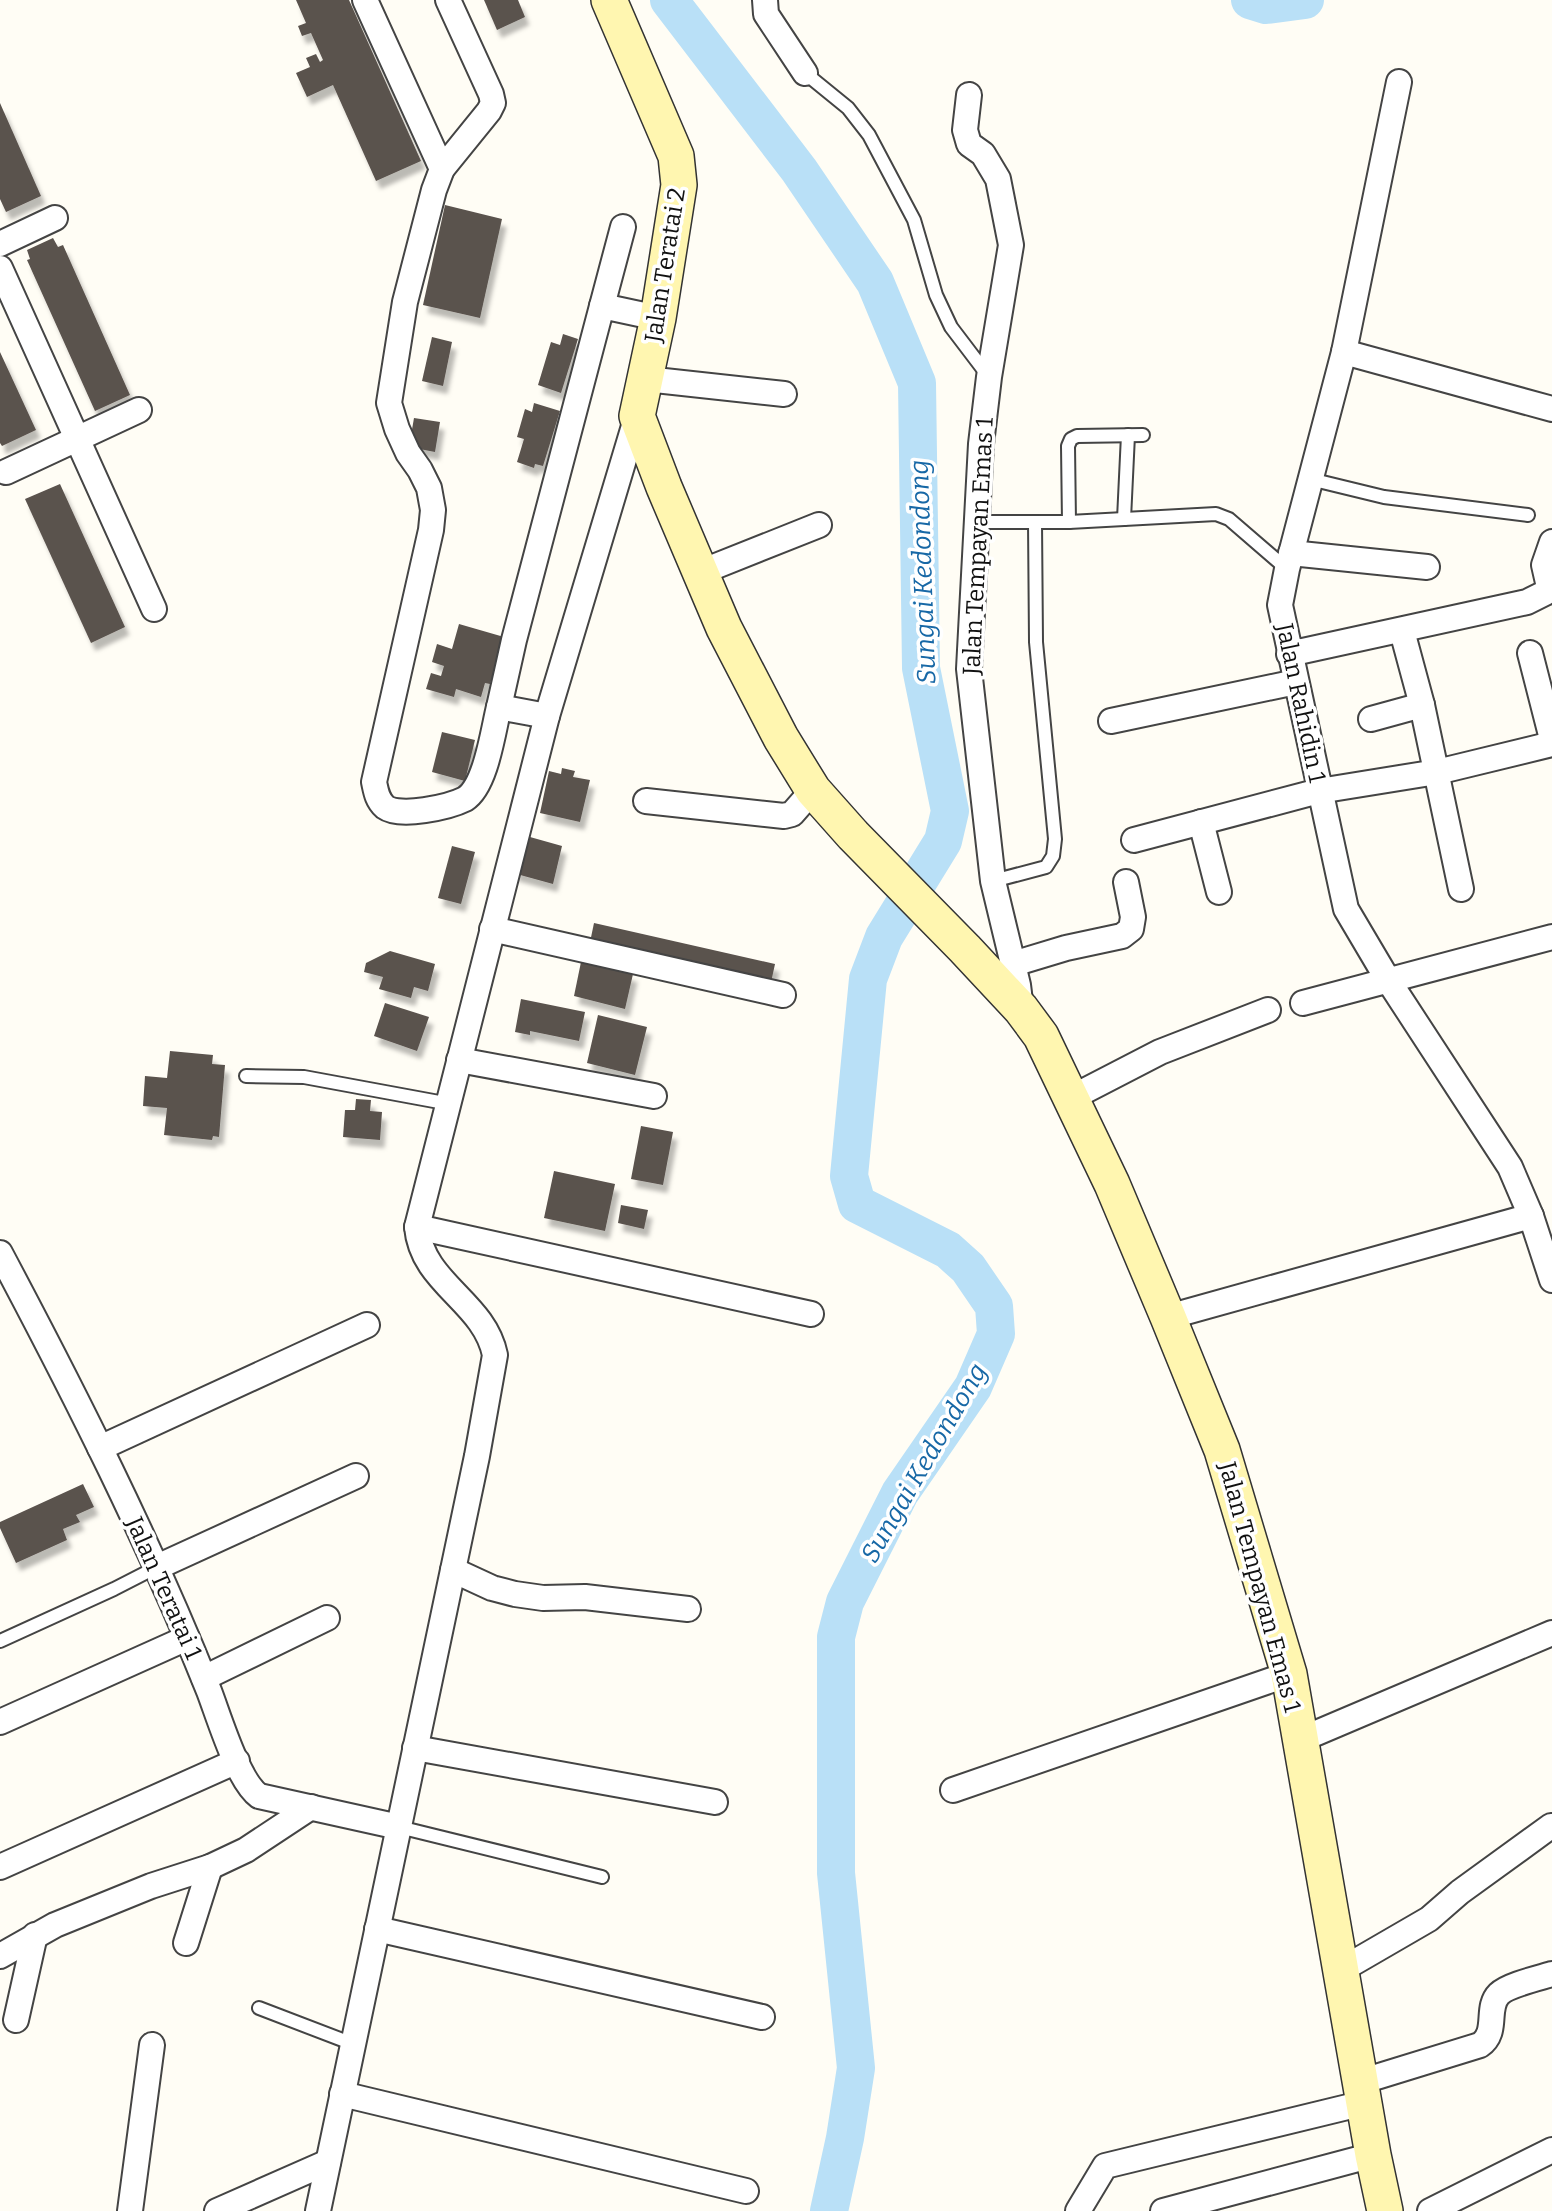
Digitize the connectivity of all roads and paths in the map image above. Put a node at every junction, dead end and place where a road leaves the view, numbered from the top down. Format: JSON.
{"nodes":[{"id":1,"x":365,"y":0,"type":"edge"},
{"id":2,"x":448,"y":0,"type":"edge"},
{"id":3,"x":609,"y":0,"type":"edge"},
{"id":4,"x":765,"y":0,"type":"edge"},
{"id":5,"x":805,"y":73,"type":"joint"},
{"id":6,"x":1399,"y":82,"type":"dead end"},
{"id":7,"x":969,"y":95,"type":"dead end"},
{"id":8,"x":442,"y":169,"type":"junction"},
{"id":9,"x":55,"y":218,"type":"dead end"},
{"id":10,"x":623,"y":227,"type":"dead end"},
{"id":11,"x":0,"y":244,"type":"edge"},
{"id":12,"x":0,"y":268,"type":"edge"},
{"id":13,"x":602,"y":306,"type":"junction"},
{"id":14,"x":658,"y":318,"type":"junction"},
{"id":15,"x":1344,"y":352,"type":"junction"},
{"id":16,"x":989,"y":377,"type":"junction"},
{"id":17,"x":646,"y":379,"type":"junction"},
{"id":18,"x":784,"y":394,"type":"dead end"},
{"id":19,"x":139,"y":410,"type":"dead end"},
{"id":20,"x":1552,"y":410,"type":"edge"},
{"id":21,"x":637,"y":416,"type":"junction"},
{"id":22,"x":1128,"y":435,"type":"junction"},
{"id":23,"x":1143,"y":435,"type":"dead end"},
{"id":24,"x":77,"y":439,"type":"junction"},
{"id":25,"x":6,"y":472,"type":"dead end"},
{"id":26,"x":1310,"y":479,"type":"junction"},
{"id":27,"x":1528,"y":514,"type":"dead end"},
{"id":28,"x":1124,"y":519,"type":"junction"},
{"id":29,"x":977,"y":522,"type":"junction"},
{"id":30,"x":1035,"y":522,"type":"junction"},
{"id":31,"x":1069,"y":522,"type":"junction"},
{"id":32,"x":819,"y":526,"type":"dead end"},
{"id":33,"x":1552,"y":542,"type":"edge"},
{"id":34,"x":1289,"y":561,"type":"junction"},
{"id":35,"x":1427,"y":567,"type":"dead end"},
{"id":36,"x":701,"y":572,"type":"junction"},
{"id":37,"x":154,"y":609,"type":"dead end"},
{"id":38,"x":1402,"y":631,"type":"junction"},
{"id":39,"x":1530,"y":653,"type":"dead end"},
{"id":40,"x":1289,"y":654,"type":"junction"},
{"id":41,"x":1296,"y":682,"type":"junction"},
{"id":42,"x":1422,"y":705,"type":"junction"},
{"id":43,"x":499,"y":707,"type":"junction"},
{"id":44,"x":547,"y":716,"type":"junction"},
{"id":45,"x":1371,"y":719,"type":"dead end"},
{"id":46,"x":1111,"y":721,"type":"dead end"},
{"id":47,"x":1552,"y":738,"type":"edge"},
{"id":48,"x":1552,"y":744,"type":"edge"},
{"id":49,"x":1437,"y":772,"type":"junction"},
{"id":50,"x":813,"y":790,"type":"junction"},
{"id":51,"x":1320,"y":791,"type":"junction"},
{"id":52,"x":646,"y":801,"type":"dead end"},
{"id":53,"x":1201,"y":822,"type":"junction"},
{"id":54,"x":1134,"y":840,"type":"dead end"},
{"id":55,"x":993,"y":881,"type":"junction"},
{"id":56,"x":1126,"y":881,"type":"dead end"},
{"id":57,"x":1461,"y":889,"type":"dead end"},
{"id":58,"x":1219,"y":892,"type":"dead end"},
{"id":59,"x":492,"y":929,"type":"junction"},
{"id":60,"x":1552,"y":937,"type":"edge"},
{"id":61,"x":1013,"y":964,"type":"junction"},
{"id":62,"x":1388,"y":980,"type":"junction"},
{"id":63,"x":783,"y":995,"type":"dead end"},
{"id":64,"x":1303,"y":1003,"type":"dead end"},
{"id":65,"x":1268,"y":1010,"type":"dead end"},
{"id":66,"x":1031,"y":1022,"type":"junction"},
{"id":67,"x":459,"y":1060,"type":"junction"},
{"id":68,"x":246,"y":1076,"type":"dead end"},
{"id":69,"x":654,"y":1096,"type":"dead end"},
{"id":70,"x":1071,"y":1098,"type":"junction"},
{"id":71,"x":450,"y":1104,"type":"junction"},
{"id":72,"x":1531,"y":1216,"type":"junction"},
{"id":73,"x":417,"y":1227,"type":"junction"},
{"id":74,"x":0,"y":1253,"type":"edge"},
{"id":75,"x":1552,"y":1280,"type":"edge"},
{"id":76,"x":811,"y":1314,"type":"dead end"},
{"id":77,"x":1168,"y":1317,"type":"junction"},
{"id":78,"x":366,"y":1325,"type":"dead end"},
{"id":79,"x":100,"y":1448,"type":"junction"},
{"id":80,"x":356,"y":1476,"type":"dead end"},
{"id":81,"x":155,"y":1568,"type":"junction"},
{"id":82,"x":453,"y":1570,"type":"junction"},
{"id":83,"x":688,"y":1609,"type":"dead end"},
{"id":84,"x":327,"y":1618,"type":"dead end"},
{"id":85,"x":1552,"y":1633,"type":"edge"},
{"id":86,"x":187,"y":1638,"type":"junction"},
{"id":87,"x":0,"y":1641,"type":"edge"},
{"id":88,"x":1289,"y":1674,"type":"junction"},
{"id":89,"x":204,"y":1678,"type":"junction"},
{"id":90,"x":0,"y":1722,"type":"edge"},
{"id":91,"x":1300,"y":1740,"type":"junction"},
{"id":92,"x":415,"y":1748,"type":"junction"},
{"id":93,"x":237,"y":1761,"type":"junction"},
{"id":94,"x":953,"y":1790,"type":"dead end"},
{"id":95,"x":715,"y":1802,"type":"dead end"},
{"id":96,"x":311,"y":1807,"type":"junction"},
{"id":97,"x":1551,"y":1826,"type":"edge"},
{"id":98,"x":399,"y":1827,"type":"junction"},
{"id":99,"x":0,"y":1867,"type":"edge"},
{"id":100,"x":210,"y":1867,"type":"junction"},
{"id":101,"x":602,"y":1877,"type":"dead end"},
{"id":102,"x":377,"y":1929,"type":"junction"},
{"id":103,"x":35,"y":1935,"type":"junction"},
{"id":104,"x":186,"y":1943,"type":"dead end"},
{"id":105,"x":0,"y":1956,"type":"edge"},
{"id":106,"x":1341,"y":1970,"type":"junction"},
{"id":107,"x":1552,"y":1973,"type":"edge"},
{"id":108,"x":259,"y":2008,"type":"dead end"},
{"id":109,"x":762,"y":2017,"type":"dead end"},
{"id":110,"x":16,"y":2020,"type":"dead end"},
{"id":111,"x":353,"y":2044,"type":"junction"},
{"id":112,"x":152,"y":2045,"type":"dead end"},
{"id":113,"x":1362,"y":2093,"type":"junction"},
{"id":114,"x":342,"y":2094,"type":"junction"},
{"id":115,"x":1552,"y":2150,"type":"edge"},
{"id":116,"x":1373,"y":2155,"type":"junction"},
{"id":117,"x":328,"y":2162,"type":"junction"},
{"id":118,"x":746,"y":2191,"type":"dead end"},
{"id":119,"x":130,"y":2211,"type":"edge"},
{"id":120,"x":217,"y":2211,"type":"edge"},
{"id":121,"x":318,"y":2211,"type":"edge"},
{"id":122,"x":1078,"y":2211,"type":"edge"},
{"id":123,"x":1163,"y":2211,"type":"edge"},
{"id":124,"x":1385,"y":2211,"type":"edge"},
{"id":125,"x":1430,"y":2211,"type":"edge"}],
"edges":[{"from":1,"to":8,"type":"street"},
{"from":2,"to":8,"type":"street"},
{"from":3,"to":14,"type":"street","name":"Jalan Teratai 2"},
{"from":4,"to":5,"type":"street"},
{"from":5,"to":16,"type":"lane"},
{"from":6,"to":15,"type":"street","name":"Jalan Rahidin 1"},
{"from":7,"to":16,"type":"street","name":"Jalan Tempayan Emas 1"},
{"from":8,"to":43,"type":"street"},
{"from":9,"to":11,"type":"street"},
{"from":10,"to":13,"type":"street"},
{"from":12,"to":24,"type":"street"},
{"from":13,"to":14,"type":"street"},
{"from":13,"to":43,"type":"street"},
{"from":14,"to":17,"type":"street","name":"Jalan Teratai 2"},
{"from":15,"to":20,"type":"street"},
{"from":15,"to":26,"type":"street","name":"Jalan Rahidin 1"},
{"from":16,"to":29,"type":"street","name":"Jalan Tempayan Emas 1"},
{"from":17,"to":18,"type":"street"},
{"from":17,"to":21,"type":"street","name":"Jalan Teratai 2"},
{"from":19,"to":24,"type":"street"},
{"from":21,"to":36,"type":"street"},
{"from":21,"to":44,"type":"street"},
{"from":22,"to":23,"type":"lane"},
{"from":22,"to":28,"type":"lane"},
{"from":22,"to":31,"type":"lane"},
{"from":24,"to":25,"type":"street"},
{"from":24,"to":37,"type":"street"},
{"from":26,"to":27,"type":"lane"},
{"from":26,"to":34,"type":"street","name":"Jalan Rahidin 1"},
{"from":28,"to":31,"type":"lane"},
{"from":28,"to":34,"type":"lane"},
{"from":29,"to":30,"type":"lane"},
{"from":29,"to":55,"type":"street","name":"Jalan Tempayan Emas 1"},
{"from":30,"to":31,"type":"lane"},
{"from":30,"to":55,"type":"lane"},
{"from":32,"to":36,"type":"street"},
{"from":33,"to":38,"type":"street"},
{"from":34,"to":35,"type":"street"},
{"from":34,"to":40,"type":"street","name":"Jalan Rahidin 1"},
{"from":36,"to":50,"type":"street"},
{"from":38,"to":40,"type":"street"},
{"from":38,"to":42,"type":"street"},
{"from":39,"to":47,"type":"street"},
{"from":40,"to":41,"type":"street","name":"Jalan Rahidin 1"},
{"from":41,"to":46,"type":"street"},
{"from":41,"to":51,"type":"street","name":"Jalan Rahidin 1"},
{"from":42,"to":45,"type":"street"},
{"from":42,"to":49,"type":"street"},
{"from":43,"to":44,"type":"street"},
{"from":44,"to":59,"type":"street"},
{"from":48,"to":49,"type":"street"},
{"from":49,"to":51,"type":"street"},
{"from":49,"to":57,"type":"street"},
{"from":50,"to":52,"type":"street"},
{"from":50,"to":66,"type":"street"},
{"from":51,"to":53,"type":"street"},
{"from":51,"to":62,"type":"street","name":"Jalan Rahidin 1"},
{"from":53,"to":54,"type":"street"},
{"from":53,"to":58,"type":"street"},
{"from":55,"to":61,"type":"street","name":"Jalan Tempayan Emas 1"},
{"from":56,"to":61,"type":"street"},
{"from":59,"to":63,"type":"street"},
{"from":59,"to":67,"type":"street"},
{"from":60,"to":62,"type":"street"},
{"from":61,"to":66,"type":"street","name":"Jalan Tempayan Emas 1"},
{"from":62,"to":64,"type":"street"},
{"from":62,"to":72,"type":"street","name":"Jalan Rahidin 1"},
{"from":65,"to":70,"type":"street"},
{"from":66,"to":70,"type":"street","name":"Jalan Tempayan Emas 1"},
{"from":67,"to":69,"type":"street"},
{"from":67,"to":71,"type":"street"},
{"from":68,"to":71,"type":"lane"},
{"from":70,"to":77,"type":"street","name":"Jalan Tempayan Emas 1"},
{"from":71,"to":73,"type":"street"},
{"from":72,"to":75,"type":"street","name":"Jalan Rahidin 1"},
{"from":72,"to":77,"type":"street"},
{"from":73,"to":76,"type":"street"},
{"from":73,"to":82,"type":"street"},
{"from":74,"to":79,"type":"street","name":"Jalan Teratai 1"},
{"from":77,"to":88,"type":"street","name":"Jalan Tempayan Emas 1"},
{"from":78,"to":79,"type":"street"},
{"from":79,"to":81,"type":"street","name":"Jalan Teratai 1"},
{"from":80,"to":81,"type":"street"},
{"from":81,"to":86,"type":"street","name":"Jalan Teratai 1"},
{"from":81,"to":87,"type":"lane"},
{"from":82,"to":83,"type":"street"},
{"from":82,"to":92,"type":"street"},
{"from":84,"to":89,"type":"street"},
{"from":85,"to":91,"type":"street"},
{"from":86,"to":89,"type":"street","name":"Jalan Teratai 1"},
{"from":86,"to":90,"type":"street"},
{"from":88,"to":91,"type":"street","name":"Jalan Tempayan Emas 1"},
{"from":88,"to":94,"type":"street"},
{"from":89,"to":93,"type":"street","name":"Jalan Teratai 1"},
{"from":91,"to":106,"type":"street","name":"Jalan Tempayan Emas 1"},
{"from":92,"to":95,"type":"street"},
{"from":92,"to":98,"type":"street"},
{"from":93,"to":96,"type":"street","name":"Jalan Teratai 1"},
{"from":93,"to":99,"type":"street"},
{"from":96,"to":98,"type":"street","name":"Jalan Teratai 1"},
{"from":96,"to":100,"type":"street"},
{"from":97,"to":106,"type":"street"},
{"from":98,"to":101,"type":"lane"},
{"from":98,"to":102,"type":"street"},
{"from":100,"to":103,"type":"street"},
{"from":100,"to":104,"type":"street"},
{"from":102,"to":109,"type":"street"},
{"from":102,"to":111,"type":"street"},
{"from":103,"to":105,"type":"street"},
{"from":103,"to":110,"type":"street"},
{"from":106,"to":113,"type":"street","name":"Jalan Tempayan Emas 1"},
{"from":107,"to":113,"type":"street"},
{"from":108,"to":111,"type":"lane"},
{"from":111,"to":114,"type":"street"},
{"from":112,"to":119,"type":"street"},
{"from":113,"to":116,"type":"street","name":"Jalan Tempayan Emas 1"},
{"from":113,"to":122,"type":"street"},
{"from":114,"to":117,"type":"street"},
{"from":114,"to":118,"type":"street"},
{"from":115,"to":125,"type":"street"},
{"from":116,"to":123,"type":"street"},
{"from":116,"to":124,"type":"street","name":"Jalan Tempayan Emas 1"},
{"from":117,"to":120,"type":"street"},
{"from":117,"to":121,"type":"street"}]}
